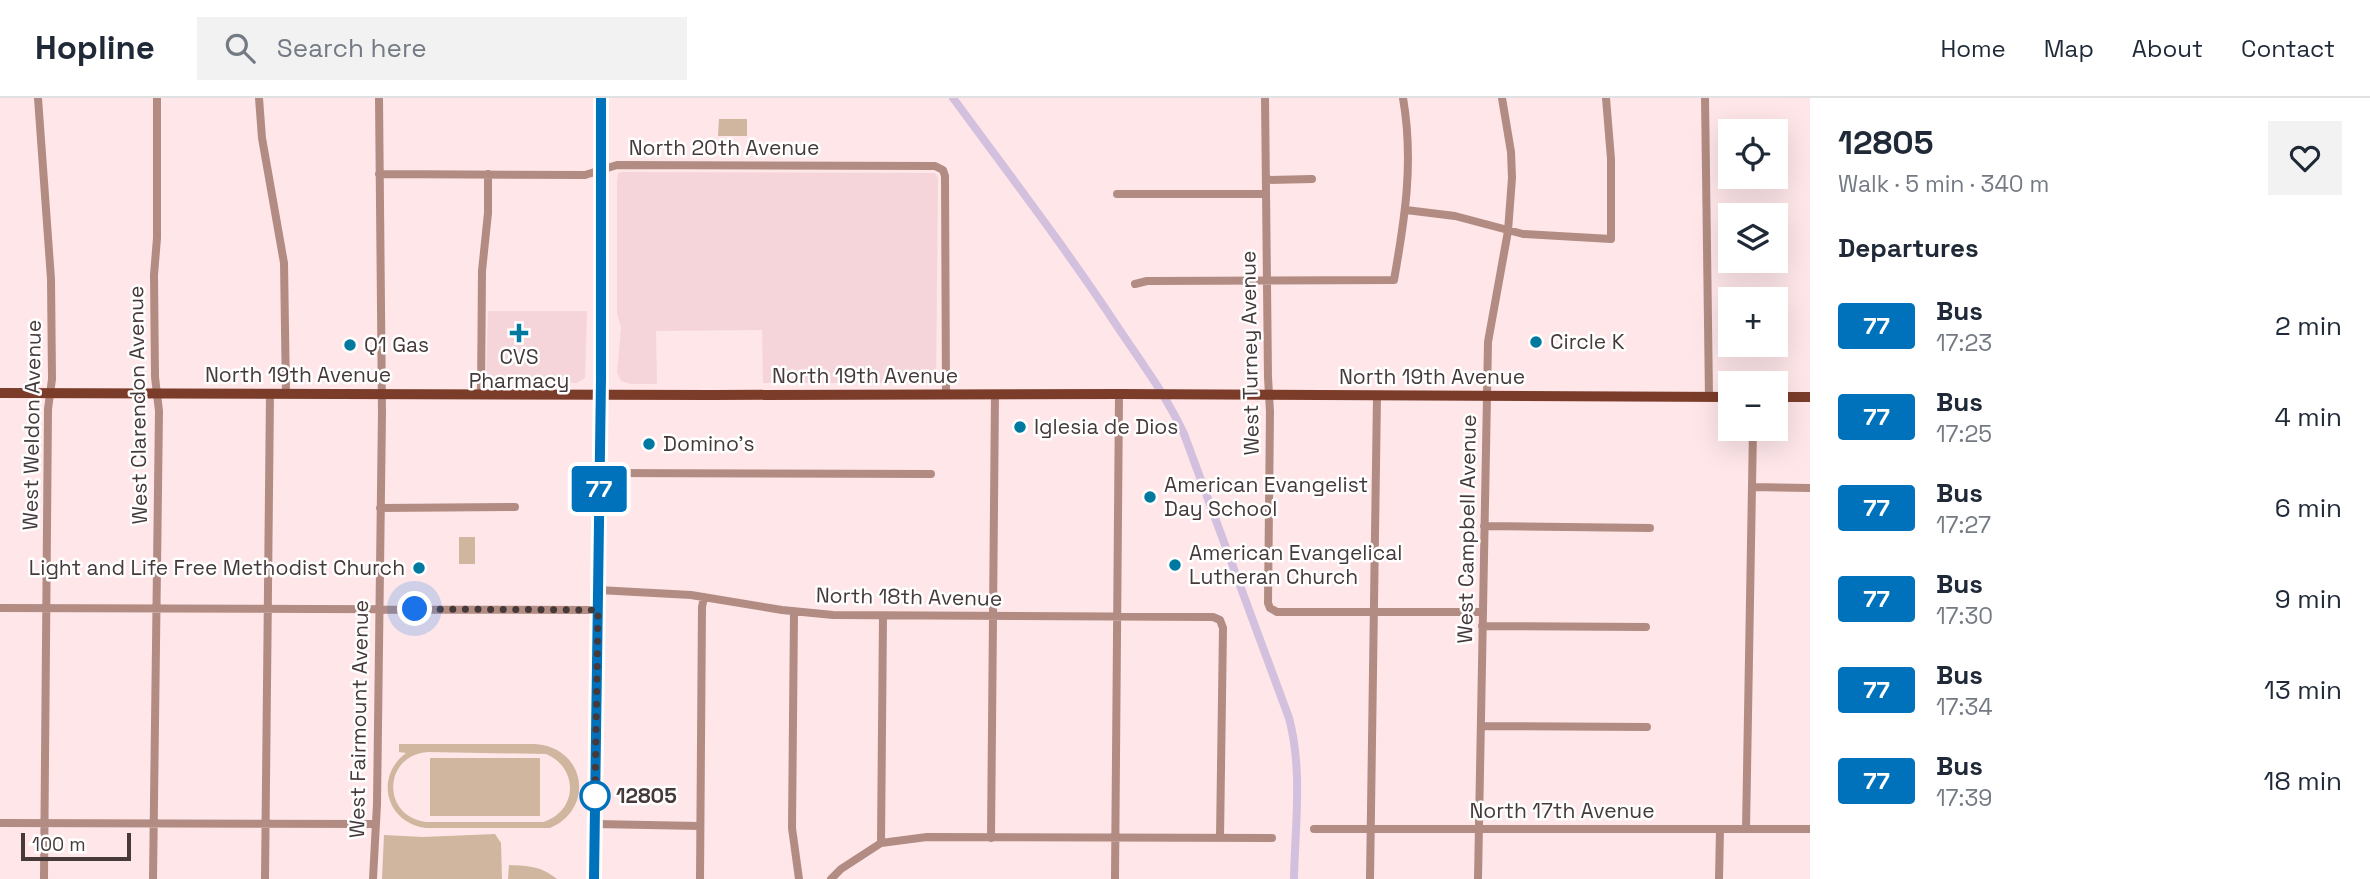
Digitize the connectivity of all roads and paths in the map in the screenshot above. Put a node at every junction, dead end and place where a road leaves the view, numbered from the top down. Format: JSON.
{"nodes":[{"id":1,"x":38,"y":98,"type":"edge"},
{"id":2,"x":157,"y":98,"type":"edge"},
{"id":3,"x":259,"y":98,"type":"edge"},
{"id":4,"x":379,"y":98,"type":"edge"},
{"id":5,"x":601,"y":98,"type":"edge"},
{"id":6,"x":1265,"y":98,"type":"edge"},
{"id":7,"x":1403,"y":98,"type":"edge"},
{"id":8,"x":1502,"y":98,"type":"edge"},
{"id":9,"x":1606,"y":98,"type":"edge"},
{"id":10,"x":1705,"y":98,"type":"edge"},
{"id":11,"x":601,"y":168,"type":"junction"},
{"id":12,"x":379,"y":174,"type":"junction"},
{"id":13,"x":488,"y":174,"type":"junction"},
{"id":14,"x":1312,"y":179,"type":"dead end"},
{"id":15,"x":1266,"y":180,"type":"junction"},
{"id":16,"x":1117,"y":194,"type":"dead end"},
{"id":17,"x":1266,"y":194,"type":"junction"},
{"id":18,"x":1406,"y":209,"type":"junction"},
{"id":19,"x":1508,"y":231,"type":"junction"},
{"id":20,"x":1267,"y":281,"type":"junction"},
{"id":21,"x":1135,"y":284,"type":"dead end"},
{"id":22,"x":0,"y":393,"type":"edge"},
{"id":23,"x":51,"y":393,"type":"junction"},
{"id":24,"x":157,"y":394,"type":"junction"},
{"id":25,"x":270,"y":394,"type":"junction"},
{"id":26,"x":286,"y":394,"type":"junction"},
{"id":27,"x":381,"y":394,"type":"junction"},
{"id":28,"x":481,"y":394,"type":"junction"},
{"id":29,"x":1119,"y":394,"type":"junction"},
{"id":30,"x":601,"y":395,"type":"junction"},
{"id":31,"x":946,"y":395,"type":"junction"},
{"id":32,"x":995,"y":395,"type":"junction"},
{"id":33,"x":1269,"y":395,"type":"junction"},
{"id":34,"x":1377,"y":396,"type":"junction"},
{"id":35,"x":1487,"y":396,"type":"junction"},
{"id":36,"x":1709,"y":397,"type":"junction"},
{"id":37,"x":1718,"y":397,"type":"edge"},
{"id":38,"x":1788,"y":397,"type":"edge"},
{"id":39,"x":1810,"y":397,"type":"edge"},
{"id":40,"x":1753,"y":441,"type":"edge"},
{"id":41,"x":599,"y":473,"type":"junction"},
{"id":42,"x":931,"y":474,"type":"dead end"},
{"id":43,"x":1752,"y":487,"type":"junction"},
{"id":44,"x":1810,"y":488,"type":"edge"},
{"id":45,"x":515,"y":507,"type":"dead end"},
{"id":46,"x":380,"y":508,"type":"junction"},
{"id":47,"x":1484,"y":526,"type":"junction"},
{"id":48,"x":1650,"y":528,"type":"dead end"},
{"id":49,"x":598,"y":590,"type":"junction"},
{"id":50,"x":704,"y":597,"type":"junction"},
{"id":51,"x":0,"y":608,"type":"edge"},
{"id":52,"x":46,"y":608,"type":"junction"},
{"id":53,"x":156,"y":608,"type":"junction"},
{"id":54,"x":268,"y":608,"type":"junction"},
{"id":55,"x":379,"y":609,"type":"junction"},
{"id":56,"x":598,"y":610,"type":"junction"},
{"id":57,"x":794,"y":612,"type":"junction"},
{"id":58,"x":1375,"y":612,"type":"junction"},
{"id":59,"x":1483,"y":612,"type":"junction"},
{"id":60,"x":883,"y":616,"type":"junction"},
{"id":61,"x":1117,"y":616,"type":"junction"},
{"id":62,"x":992,"y":617,"type":"junction"},
{"id":63,"x":1482,"y":626,"type":"junction"},
{"id":64,"x":1646,"y":627,"type":"dead end"},
{"id":65,"x":1481,"y":726,"type":"junction"},
{"id":66,"x":1647,"y":727,"type":"dead end"},
{"id":67,"x":0,"y":823,"type":"edge"},
{"id":68,"x":44,"y":823,"type":"junction"},
{"id":69,"x":153,"y":823,"type":"junction"},
{"id":70,"x":265,"y":824,"type":"junction"},
{"id":71,"x":375,"y":824,"type":"junction"},
{"id":72,"x":595,"y":824,"type":"junction"},
{"id":73,"x":700,"y":826,"type":"junction"},
{"id":74,"x":1371,"y":828,"type":"junction"},
{"id":75,"x":1479,"y":828,"type":"junction"},
{"id":76,"x":1314,"y":829,"type":"dead end"},
{"id":77,"x":1720,"y":829,"type":"junction"},
{"id":78,"x":1746,"y":829,"type":"junction"},
{"id":79,"x":1810,"y":829,"type":"edge"},
{"id":80,"x":990,"y":838,"type":"junction"},
{"id":81,"x":1115,"y":838,"type":"junction"},
{"id":82,"x":1220,"y":838,"type":"junction"},
{"id":83,"x":1272,"y":838,"type":"dead end"},
{"id":84,"x":881,"y":843,"type":"junction"},
{"id":85,"x":44,"y":879,"type":"edge"},
{"id":86,"x":153,"y":879,"type":"edge"},
{"id":87,"x":265,"y":879,"type":"edge"},
{"id":88,"x":373,"y":879,"type":"edge"},
{"id":89,"x":594,"y":879,"type":"edge"},
{"id":90,"x":700,"y":879,"type":"edge"},
{"id":91,"x":799,"y":879,"type":"edge"},
{"id":92,"x":831,"y":879,"type":"edge"},
{"id":93,"x":1115,"y":879,"type":"edge"},
{"id":94,"x":1370,"y":879,"type":"edge"},
{"id":95,"x":1478,"y":879,"type":"edge"},
{"id":96,"x":1719,"y":879,"type":"edge"}],
"edges":[{"from":1,"to":23,"type":"street","name":"West Weldon Avenue"},
{"from":2,"to":24,"type":"street","name":"West Clarendon Avenue"},
{"from":3,"to":26,"type":"street"},
{"from":4,"to":12,"type":"street","name":"West Fairmount Avenue"},
{"from":5,"to":11,"type":"main road"},
{"from":6,"to":15,"type":"street","name":"West Turney Avenue"},
{"from":7,"to":18,"type":"street"},
{"from":8,"to":19,"type":"street","name":"West Campbell Avenue"},
{"from":9,"to":19,"type":"street"},
{"from":10,"to":36,"type":"street"},
{"from":11,"to":13,"type":"street","name":"North 20th Avenue"},
{"from":11,"to":30,"type":"main road"},
{"from":11,"to":31,"type":"street","name":"North 20th Avenue"},
{"from":12,"to":13,"type":"street","name":"North 20th Avenue"},
{"from":12,"to":27,"type":"street","name":"West Fairmount Avenue"},
{"from":13,"to":28,"type":"street"},
{"from":14,"to":15,"type":"street"},
{"from":15,"to":17,"type":"street","name":"West Turney Avenue"},
{"from":16,"to":17,"type":"street"},
{"from":17,"to":20,"type":"street","name":"West Turney Avenue"},
{"from":18,"to":19,"type":"street"},
{"from":18,"to":20,"type":"street"},
{"from":19,"to":35,"type":"street","name":"West Campbell Avenue"},
{"from":20,"to":21,"type":"street"},
{"from":20,"to":33,"type":"street","name":"West Turney Avenue"},
{"from":22,"to":23,"type":"main road","name":"North 19th Avenue"},
{"from":23,"to":24,"type":"main road","name":"North 19th Avenue"},
{"from":23,"to":52,"type":"street","name":"West Weldon Avenue"},
{"from":24,"to":25,"type":"main road","name":"North 19th Avenue"},
{"from":24,"to":53,"type":"street","name":"West Clarendon Avenue"},
{"from":25,"to":26,"type":"main road","name":"North 19th Avenue"},
{"from":25,"to":54,"type":"street"},
{"from":26,"to":27,"type":"main road","name":"North 19th Avenue"},
{"from":27,"to":28,"type":"main road","name":"North 19th Avenue"},
{"from":27,"to":46,"type":"street","name":"West Fairmount Avenue"},
{"from":28,"to":30,"type":"main road","name":"North 19th Avenue"},
{"from":29,"to":32,"type":"main road","name":"North 19th Avenue"},
{"from":29,"to":33,"type":"main road","name":"North 19th Avenue"},
{"from":29,"to":61,"type":"street"},
{"from":30,"to":31,"type":"main road","name":"North 19th Avenue"},
{"from":30,"to":41,"type":"main road"},
{"from":31,"to":32,"type":"main road","name":"North 19th Avenue"},
{"from":32,"to":62,"type":"street"},
{"from":33,"to":34,"type":"main road","name":"North 19th Avenue"},
{"from":33,"to":58,"type":"street","name":"West Turney Avenue"},
{"from":34,"to":35,"type":"main road","name":"North 19th Avenue"},
{"from":34,"to":58,"type":"street"},
{"from":35,"to":36,"type":"main road","name":"North 19th Avenue"},
{"from":35,"to":47,"type":"street","name":"West Campbell Avenue"},
{"from":36,"to":37,"type":"main road","name":"North 19th Avenue"},
{"from":38,"to":39,"type":"main road"},
{"from":40,"to":43,"type":"street"},
{"from":41,"to":42,"type":"street"},
{"from":41,"to":49,"type":"main road"},
{"from":43,"to":44,"type":"street"},
{"from":43,"to":78,"type":"street"},
{"from":45,"to":46,"type":"street"},
{"from":46,"to":55,"type":"street","name":"West Fairmount Avenue"},
{"from":47,"to":48,"type":"street"},
{"from":47,"to":59,"type":"street","name":"West Campbell Avenue"},
{"from":49,"to":50,"type":"street","name":"North 18th Avenue"},
{"from":49,"to":56,"type":"main road"},
{"from":50,"to":57,"type":"street","name":"North 18th Avenue"},
{"from":50,"to":73,"type":"street"},
{"from":51,"to":52,"type":"street"},
{"from":52,"to":53,"type":"street"},
{"from":52,"to":68,"type":"street","name":"West Weldon Avenue"},
{"from":53,"to":54,"type":"street"},
{"from":53,"to":69,"type":"street","name":"West Clarendon Avenue"},
{"from":54,"to":55,"type":"street"},
{"from":54,"to":70,"type":"street"},
{"from":55,"to":56,"type":"street"},
{"from":55,"to":71,"type":"street","name":"West Fairmount Avenue"},
{"from":56,"to":72,"type":"main road"},
{"from":57,"to":60,"type":"street","name":"North 18th Avenue"},
{"from":57,"to":91,"type":"street"},
{"from":58,"to":59,"type":"street"},
{"from":58,"to":74,"type":"street"},
{"from":59,"to":63,"type":"street","name":"West Campbell Avenue"},
{"from":60,"to":62,"type":"street","name":"North 18th Avenue"},
{"from":60,"to":84,"type":"street"},
{"from":61,"to":62,"type":"street","name":"North 18th Avenue"},
{"from":61,"to":81,"type":"street"},
{"from":61,"to":82,"type":"street","name":"North 18th Avenue"},
{"from":62,"to":80,"type":"street"},
{"from":63,"to":64,"type":"street"},
{"from":63,"to":65,"type":"street","name":"West Campbell Avenue"},
{"from":65,"to":66,"type":"street"},
{"from":65,"to":75,"type":"street","name":"West Campbell Avenue"},
{"from":67,"to":68,"type":"street"},
{"from":68,"to":69,"type":"street"},
{"from":68,"to":85,"type":"street","name":"West Weldon Avenue"},
{"from":69,"to":70,"type":"street"},
{"from":69,"to":86,"type":"street","name":"West Clarendon Avenue"},
{"from":70,"to":71,"type":"street"},
{"from":70,"to":87,"type":"street"},
{"from":71,"to":88,"type":"street","name":"West Fairmount Avenue"},
{"from":72,"to":73,"type":"street"},
{"from":72,"to":89,"type":"main road"},
{"from":73,"to":90,"type":"street"},
{"from":74,"to":75,"type":"street","name":"North 17th Avenue"},
{"from":74,"to":76,"type":"street","name":"North 17th Avenue"},
{"from":74,"to":94,"type":"street"},
{"from":75,"to":77,"type":"street","name":"North 17th Avenue"},
{"from":75,"to":95,"type":"street","name":"West Campbell Avenue"},
{"from":77,"to":78,"type":"street","name":"North 17th Avenue"},
{"from":77,"to":96,"type":"street"},
{"from":78,"to":79,"type":"street","name":"North 17th Avenue"},
{"from":80,"to":81,"type":"street"},
{"from":80,"to":84,"type":"street"},
{"from":81,"to":82,"type":"street"},
{"from":81,"to":93,"type":"street"},
{"from":82,"to":83,"type":"street"},
{"from":84,"to":92,"type":"street"}]}
